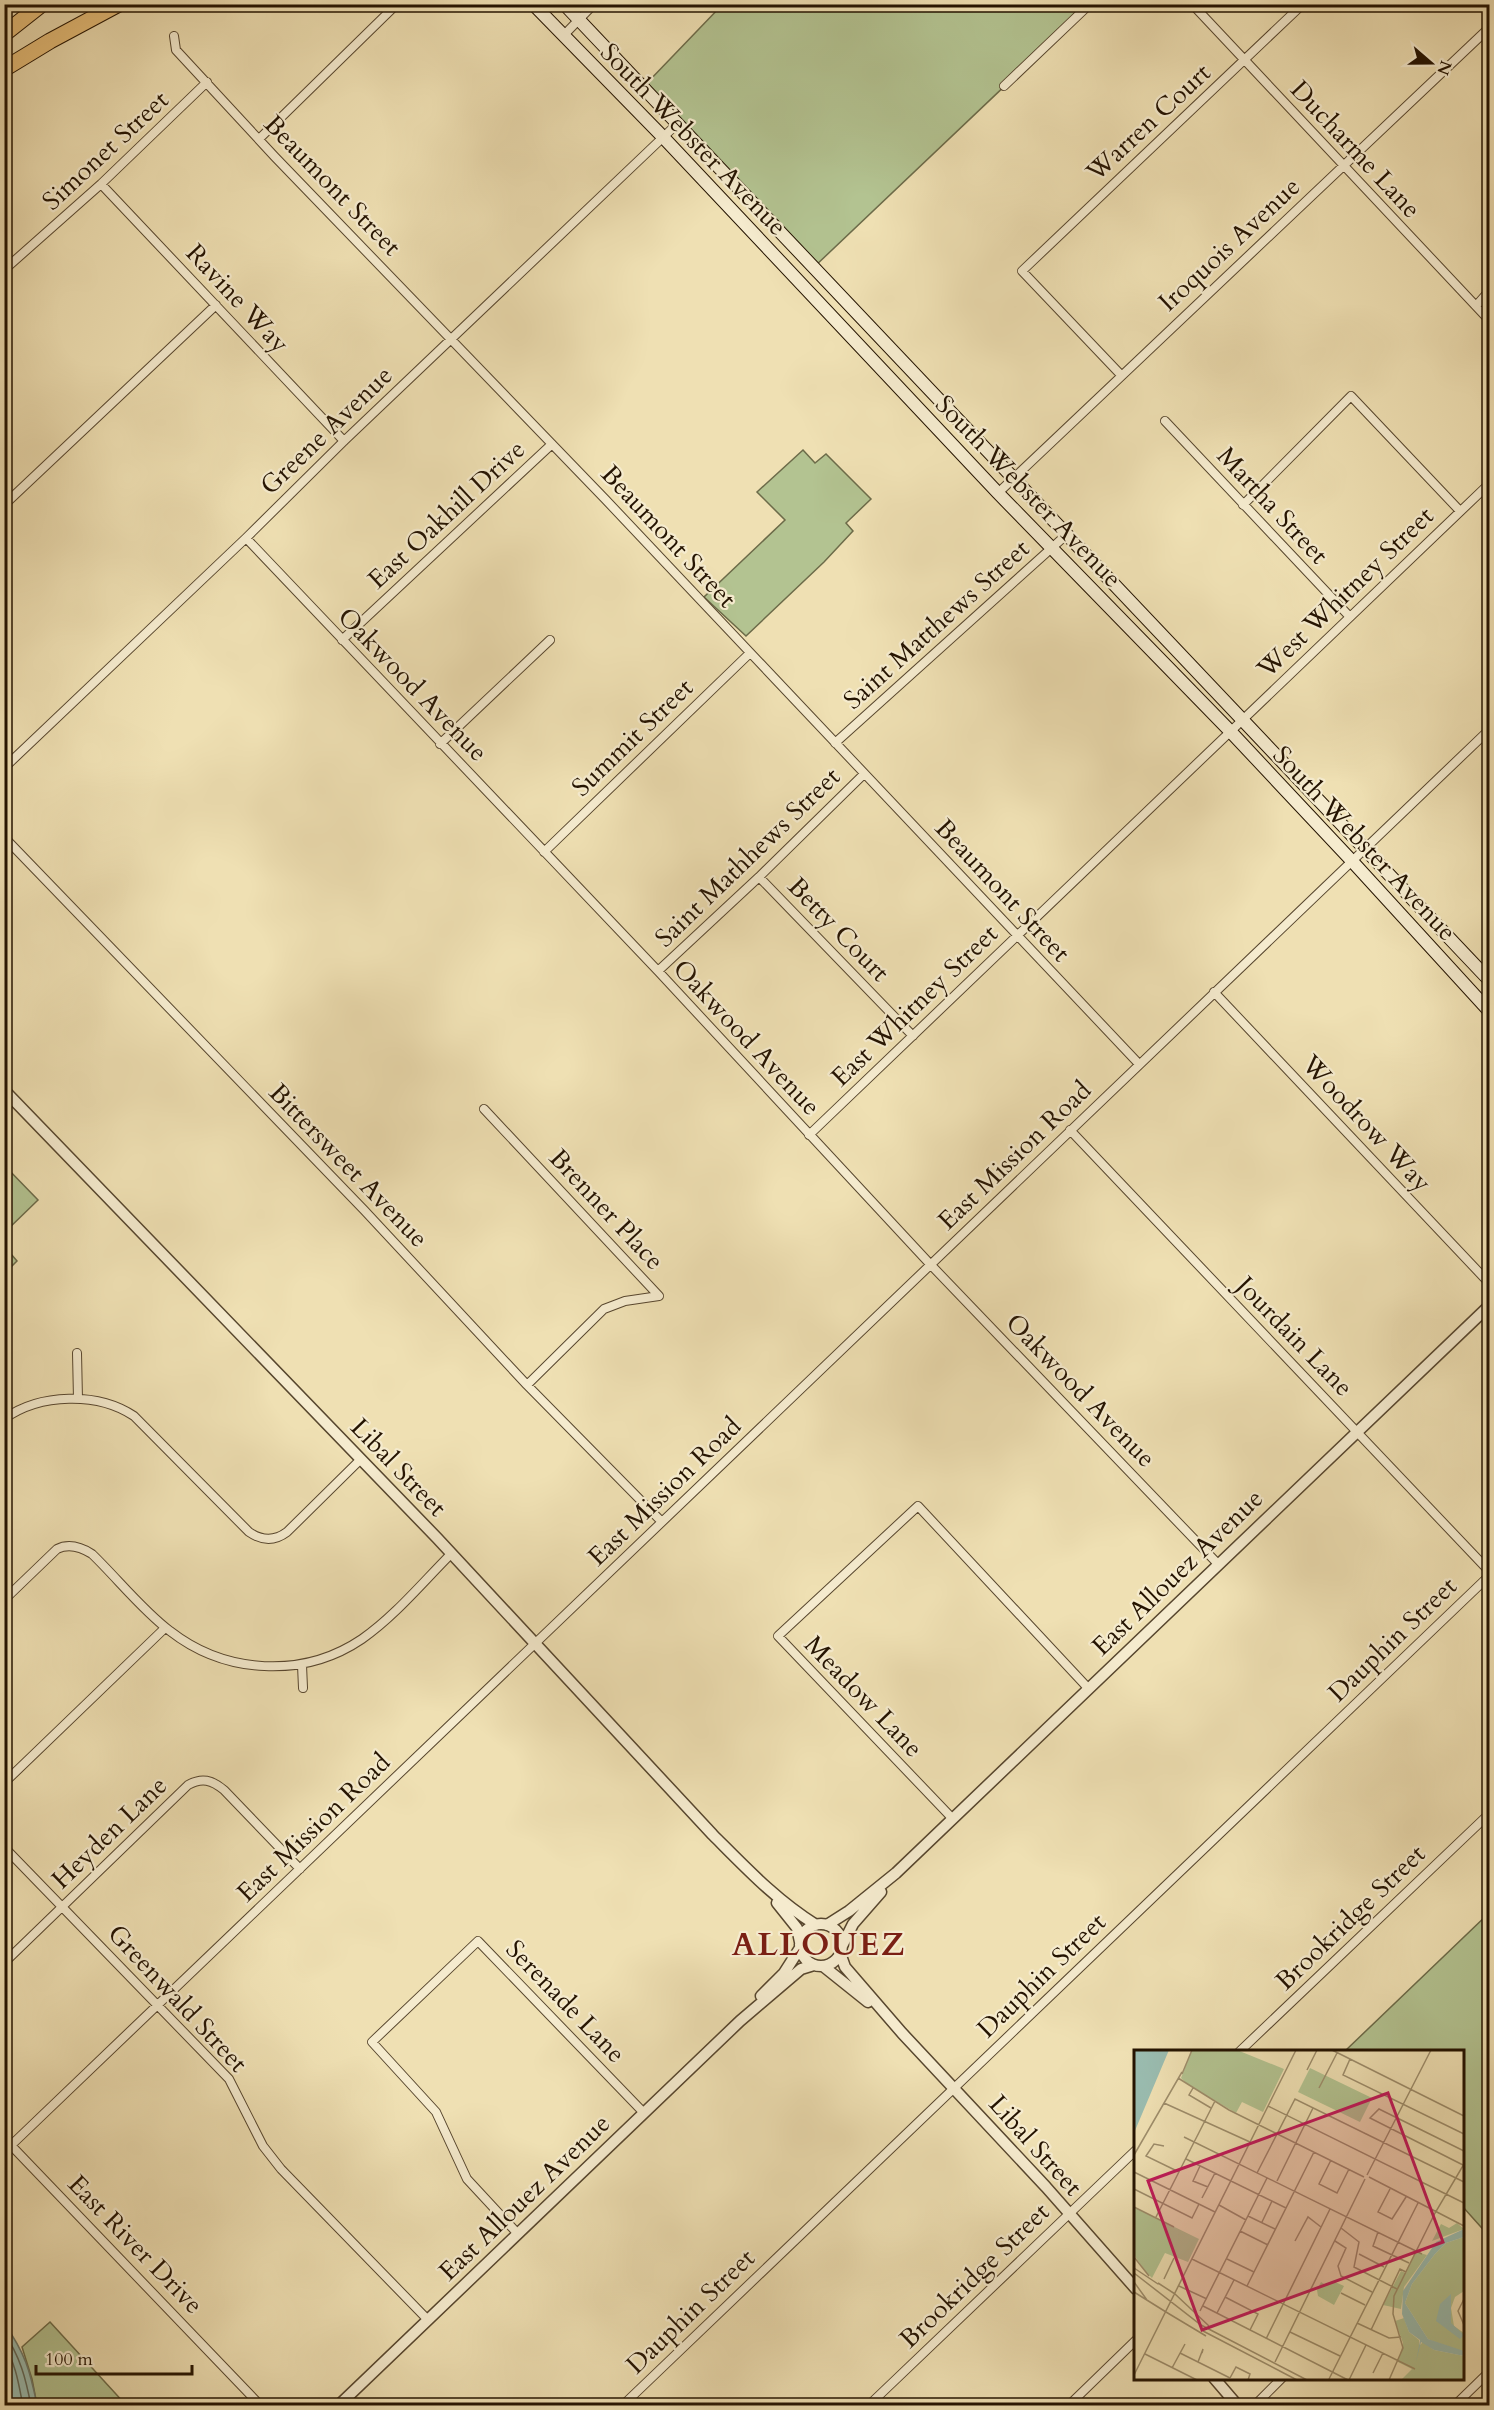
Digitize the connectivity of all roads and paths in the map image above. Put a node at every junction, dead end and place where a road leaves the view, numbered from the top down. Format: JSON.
{"nodes":[{"id":1,"x":42,"y":4,"type":"edge"},
{"id":2,"x":119,"y":4,"type":"edge"},
{"id":3,"x":397,"y":4,"type":"edge"},
{"id":4,"x":533,"y":4,"type":"edge"},
{"id":5,"x":564,"y":4,"type":"edge"},
{"id":6,"x":594,"y":4,"type":"edge"},
{"id":7,"x":1090,"y":4,"type":"edge"},
{"id":8,"x":1192,"y":4,"type":"edge"},
{"id":9,"x":1303,"y":4,"type":"edge"},
{"id":10,"x":579,"y":20,"type":"junction"},
{"id":11,"x":1490,"y":27,"type":"edge"},
{"id":12,"x":4,"y":34,"type":"edge"},
{"id":13,"x":564,"y":35,"type":"junction"},
{"id":14,"x":174,"y":36,"type":"dead end"},
{"id":15,"x":1244,"y":61,"type":"junction"},
{"id":16,"x":4,"y":69,"type":"edge"},
{"id":17,"x":207,"y":82,"type":"junction"},
{"id":18,"x":1004,"y":86,"type":"dead end"},
{"id":19,"x":677,"y":124,"type":"junction"},
{"id":20,"x":663,"y":137,"type":"junction"},
{"id":21,"x":259,"y":139,"type":"junction"},
{"id":22,"x":1343,"y":166,"type":"junction"},
{"id":23,"x":101,"y":184,"type":"junction"},
{"id":24,"x":4,"y":270,"type":"edge"},
{"id":25,"x":1490,"y":290,"type":"edge"},
{"id":26,"x":216,"y":305,"type":"junction"},
{"id":27,"x":1476,"y":306,"type":"junction"},
{"id":28,"x":1490,"y":321,"type":"edge"},
{"id":29,"x":450,"y":339,"type":"junction"},
{"id":30,"x":1121,"y":375,"type":"junction"},
{"id":31,"x":1165,"y":421,"type":"dead end"},
{"id":32,"x":344,"y":441,"type":"junction"},
{"id":33,"x":552,"y":444,"type":"junction"},
{"id":34,"x":1015,"y":479,"type":"junction"},
{"id":35,"x":1490,"y":483,"type":"edge"},
{"id":36,"x":998,"y":493,"type":"junction"},
{"id":37,"x":4,"y":505,"type":"edge"},
{"id":38,"x":1244,"y":505,"type":"junction"},
{"id":39,"x":1460,"y":512,"type":"junction"},
{"id":40,"x":1065,"y":536,"type":"junction"},
{"id":41,"x":246,"y":538,"type":"junction"},
{"id":42,"x":1052,"y":548,"type":"junction"},
{"id":43,"x":1350,"y":617,"type":"junction"},
{"id":44,"x":342,"y":640,"type":"junction"},
{"id":45,"x":550,"y":640,"type":"dead end"},
{"id":46,"x":750,"y":652,"type":"junction"},
{"id":47,"x":1242,"y":719,"type":"junction"},
{"id":48,"x":1490,"y":729,"type":"edge"},
{"id":49,"x":1230,"y":731,"type":"junction"},
{"id":50,"x":835,"y":743,"type":"junction"},
{"id":51,"x":440,"y":744,"type":"junction"},
{"id":52,"x":4,"y":768,"type":"edge"},
{"id":53,"x":864,"y":774,"type":"junction"},
{"id":54,"x":4,"y":837,"type":"edge"},
{"id":55,"x":1364,"y":848,"type":"junction"},
{"id":56,"x":544,"y":852,"type":"junction"},
{"id":57,"x":1352,"y":860,"type":"junction"},
{"id":58,"x":759,"y":877,"type":"junction"},
{"id":59,"x":1017,"y":936,"type":"junction"},
{"id":60,"x":658,"y":971,"type":"junction"},
{"id":61,"x":1490,"y":981,"type":"edge"},
{"id":62,"x":1214,"y":992,"type":"junction"},
{"id":63,"x":1490,"y":1012,"type":"edge"},
{"id":64,"x":913,"y":1036,"type":"junction"},
{"id":65,"x":1139,"y":1064,"type":"junction"},
{"id":66,"x":4,"y":1090,"type":"edge"},
{"id":67,"x":484,"y":1109,"type":"dead end"},
{"id":68,"x":1070,"y":1130,"type":"junction"},
{"id":69,"x":809,"y":1135,"type":"junction"},
{"id":70,"x":930,"y":1264,"type":"junction"},
{"id":71,"x":1490,"y":1284,"type":"edge"},
{"id":72,"x":1490,"y":1305,"type":"edge"},
{"id":73,"x":76,"y":1353,"type":"dead end"},
{"id":74,"x":527,"y":1385,"type":"junction"},
{"id":75,"x":78,"y":1399,"type":"junction"},
{"id":76,"x":4,"y":1419,"type":"edge"},
{"id":77,"x":1357,"y":1431,"type":"junction"},
{"id":78,"x":360,"y":1460,"type":"junction"},
{"id":79,"x":662,"y":1522,"type":"junction"},
{"id":80,"x":452,"y":1554,"type":"junction"},
{"id":81,"x":1218,"y":1564,"type":"junction"},
{"id":82,"x":1490,"y":1573,"type":"edge"},
{"id":83,"x":4,"y":1600,"type":"edge"},
{"id":84,"x":165,"y":1628,"type":"junction"},
{"id":85,"x":535,"y":1644,"type":"junction"},
{"id":86,"x":302,"y":1665,"type":"junction"},
{"id":87,"x":303,"y":1688,"type":"dead end"},
{"id":88,"x":1088,"y":1688,"type":"junction"},
{"id":89,"x":4,"y":1783,"type":"edge"},
{"id":90,"x":1490,"y":1813,"type":"edge"},
{"id":91,"x":952,"y":1818,"type":"junction"},
{"id":92,"x":4,"y":1847,"type":"edge"},
{"id":93,"x":300,"y":1869,"type":"junction"},
{"id":94,"x":896,"y":1873,"type":"junction"},
{"id":95,"x":758,"y":1879,"type":"junction"},
{"id":96,"x":63,"y":1907,"type":"junction"},
{"id":97,"x":822,"y":1925,"type":"junction"},
{"id":98,"x":800,"y":1945,"type":"junction"},
{"id":99,"x":841,"y":1950,"type":"junction"},
{"id":100,"x":4,"y":1964,"type":"edge"},
{"id":101,"x":819,"y":1966,"type":"junction"},
{"id":102,"x":158,"y":2005,"type":"junction"},
{"id":103,"x":740,"y":2021,"type":"junction"},
{"id":104,"x":902,"y":2033,"type":"junction"},
{"id":105,"x":1241,"y":2050,"type":"edge"},
{"id":106,"x":954,"y":2088,"type":"junction"},
{"id":107,"x":644,"y":2113,"type":"junction"},
{"id":108,"x":4,"y":2138,"type":"edge"},
{"id":109,"x":12,"y":2145,"type":"junction"},
{"id":110,"x":4,"y":2152,"type":"edge"},
{"id":111,"x":1134,"y":2152,"type":"edge"},
{"id":112,"x":1069,"y":2213,"type":"junction"},
{"id":113,"x":518,"y":2234,"type":"junction"},
{"id":114,"x":1134,"y":2287,"type":"edge"},
{"id":115,"x":428,"y":2320,"type":"junction"},
{"id":116,"x":1134,"y":2342,"type":"edge"},
{"id":117,"x":1490,"y":2371,"type":"edge"},
{"id":118,"x":1215,"y":2380,"type":"edge"},
{"id":119,"x":1281,"y":2380,"type":"edge"},
{"id":120,"x":261,"y":2406,"type":"edge"},
{"id":121,"x":339,"y":2406,"type":"edge"},
{"id":122,"x":622,"y":2406,"type":"edge"},
{"id":123,"x":868,"y":2406,"type":"edge"},
{"id":124,"x":1068,"y":2406,"type":"edge"},
{"id":125,"x":1238,"y":2406,"type":"edge"},
{"id":126,"x":1254,"y":2406,"type":"edge"},
{"id":127,"x":1454,"y":2406,"type":"edge"}],
"edges":[{"from":1,"to":12,"type":"highway"},
{"from":2,"to":16,"type":"highway"},
{"from":3,"to":21,"type":"street"},
{"from":4,"to":13,"type":"main road","name":"South Webster Avenue"},
{"from":5,"to":10,"type":"main road","name":"South Webster Avenue"},
{"from":6,"to":10,"type":"street"},
{"from":7,"to":18,"type":"street"},
{"from":8,"to":15,"type":"street","name":"Ducharme Lane"},
{"from":9,"to":15,"type":"street","name":"Warren Court"},
{"from":10,"to":13,"type":"street"},
{"from":10,"to":19,"type":"main road","name":"South Webster Avenue"},
{"from":11,"to":22,"type":"street","name":"Iroquois Avenue"},
{"from":13,"to":20,"type":"main road","name":"South Webster Avenue"},
{"from":14,"to":17,"type":"street","name":"Beaumont Street"},
{"from":15,"to":22,"type":"street","name":"Ducharme Lane"},
{"from":15,"to":30,"type":"street","name":"Warren Court"},
{"from":17,"to":21,"type":"street","name":"Beaumont Street"},
{"from":17,"to":23,"type":"street","name":"Simonet Street"},
{"from":19,"to":20,"type":"street","name":"Greene Avenue"},
{"from":19,"to":34,"type":"main road","name":"South Webster Avenue"},
{"from":20,"to":29,"type":"street","name":"Greene Avenue"},
{"from":20,"to":36,"type":"main road","name":"South Webster Avenue"},
{"from":21,"to":29,"type":"street","name":"Beaumont Street"},
{"from":22,"to":27,"type":"street","name":"Ducharme Lane"},
{"from":22,"to":30,"type":"street","name":"Iroquois Avenue"},
{"from":23,"to":24,"type":"street","name":"Simonet Street"},
{"from":23,"to":26,"type":"street","name":"Ravine Way"},
{"from":25,"to":27,"type":"street"},
{"from":26,"to":32,"type":"street","name":"Ravine Way"},
{"from":26,"to":37,"type":"street"},
{"from":27,"to":28,"type":"street","name":"Ducharme Lane"},
{"from":29,"to":32,"type":"street","name":"Greene Avenue"},
{"from":29,"to":33,"type":"street","name":"Beaumont Street"},
{"from":30,"to":34,"type":"street","name":"Iroquois Avenue"},
{"from":31,"to":38,"type":"street","name":"Martha Street"},
{"from":32,"to":41,"type":"street","name":"Greene Avenue"},
{"from":33,"to":44,"type":"street","name":"East Oakhill Drive"},
{"from":33,"to":46,"type":"street","name":"Beaumont Street"},
{"from":34,"to":36,"type":"street","name":"Iroquois Avenue"},
{"from":34,"to":40,"type":"main road","name":"South Webster Avenue"},
{"from":35,"to":39,"type":"street","name":"West Whitney Street"},
{"from":36,"to":42,"type":"main road","name":"South Webster Avenue"},
{"from":38,"to":39,"type":"street"},
{"from":38,"to":43,"type":"street","name":"Martha Street"},
{"from":39,"to":43,"type":"street","name":"West Whitney Street"},
{"from":40,"to":42,"type":"street","name":"Saint Matthews Street"},
{"from":40,"to":47,"type":"main road","name":"South Webster Avenue"},
{"from":41,"to":44,"type":"street","name":"Oakwood Avenue"},
{"from":41,"to":52,"type":"street","name":"Greene Avenue"},
{"from":42,"to":49,"type":"main road","name":"South Webster Avenue"},
{"from":42,"to":50,"type":"street","name":"Saint Matthews Street"},
{"from":43,"to":47,"type":"street","name":"West Whitney Street"},
{"from":44,"to":51,"type":"street","name":"Oakwood Avenue"},
{"from":45,"to":51,"type":"street"},
{"from":46,"to":50,"type":"street","name":"Beaumont Street"},
{"from":46,"to":56,"type":"street","name":"Summit Street"},
{"from":47,"to":49,"type":"street","name":"West Whitney Street"},
{"from":47,"to":55,"type":"main road","name":"South Webster Avenue"},
{"from":48,"to":55,"type":"street","name":"East Mission Road"},
{"from":49,"to":57,"type":"main road","name":"South Webster Avenue"},
{"from":49,"to":59,"type":"street","name":"East Whitney Street"},
{"from":50,"to":53,"type":"street","name":"Beaumont Street"},
{"from":51,"to":56,"type":"street","name":"Oakwood Avenue"},
{"from":53,"to":58,"type":"street","name":"Saint Mathhews Street"},
{"from":53,"to":59,"type":"street","name":"Beaumont Street"},
{"from":54,"to":74,"type":"street","name":"Bittersweet Avenue"},
{"from":55,"to":57,"type":"street","name":"East Mission Road"},
{"from":55,"to":61,"type":"main road","name":"South Webster Avenue"},
{"from":56,"to":60,"type":"street","name":"Oakwood Avenue"},
{"from":57,"to":62,"type":"street","name":"East Mission Road"},
{"from":57,"to":63,"type":"main road","name":"South Webster Avenue"},
{"from":58,"to":60,"type":"street","name":"Saint Mathhews Street"},
{"from":58,"to":64,"type":"street","name":"Betty Court"},
{"from":59,"to":64,"type":"street","name":"East Whitney Street"},
{"from":59,"to":65,"type":"street","name":"Beaumont Street"},
{"from":60,"to":69,"type":"street","name":"Oakwood Avenue"},
{"from":62,"to":65,"type":"street","name":"East Mission Road"},
{"from":62,"to":71,"type":"street","name":"Woodrow Way"},
{"from":64,"to":69,"type":"street","name":"East Whitney Street"},
{"from":65,"to":68,"type":"street","name":"East Mission Road"},
{"from":66,"to":78,"type":"street","name":"Libal Street"},
{"from":67,"to":74,"type":"street","name":"Brenner Place"},
{"from":68,"to":70,"type":"street","name":"East Mission Road"},
{"from":68,"to":77,"type":"street","name":"Jourdain Lane"},
{"from":69,"to":70,"type":"street","name":"Oakwood Avenue"},
{"from":70,"to":79,"type":"street","name":"East Mission Road"},
{"from":70,"to":81,"type":"street","name":"Oakwood Avenue"},
{"from":72,"to":77,"type":"street","name":"East Allouez Avenue"},
{"from":73,"to":75,"type":"street"},
{"from":74,"to":79,"type":"street","name":"Bittersweet Avenue"},
{"from":75,"to":76,"type":"street"},
{"from":75,"to":78,"type":"street"},
{"from":77,"to":81,"type":"street","name":"East Allouez Avenue"},
{"from":77,"to":82,"type":"street","name":"Jourdain Lane"},
{"from":78,"to":80,"type":"street","name":"Libal Street"},
{"from":79,"to":85,"type":"street","name":"East Mission Road"},
{"from":80,"to":85,"type":"street","name":"Libal Street"},
{"from":80,"to":86,"type":"street"},
{"from":81,"to":88,"type":"street","name":"East Allouez Avenue"},
{"from":82,"to":106,"type":"street","name":"Dauphin Street"},
{"from":83,"to":84,"type":"street"},
{"from":84,"to":86,"type":"street"},
{"from":84,"to":89,"type":"street"},
{"from":85,"to":93,"type":"street","name":"East Mission Road"},
{"from":85,"to":95,"type":"street","name":"Libal Street"},
{"from":86,"to":87,"type":"street"},
{"from":88,"to":91,"type":"street","name":"East Allouez Avenue"},
{"from":88,"to":91,"type":"street","name":"Meadow Lane"},
{"from":90,"to":105,"type":"street","name":"Brookridge Street"},
{"from":91,"to":94,"type":"street","name":"East Allouez Avenue"},
{"from":92,"to":96,"type":"street","name":"Greenwald Street"},
{"from":93,"to":96,"type":"street","name":"Heyden Lane"},
{"from":93,"to":102,"type":"street","name":"East Mission Road"},
{"from":94,"to":97,"type":"street","name":"East Allouez Avenue"},
{"from":94,"to":99,"type":"street","name":"East Allouez Avenue"},
{"from":95,"to":97,"type":"street","name":"Libal Street"},
{"from":95,"to":98,"type":"street","name":"Libal Street"},
{"from":96,"to":100,"type":"street","name":"Heyden Lane"},
{"from":96,"to":102,"type":"street","name":"Greenwald Street"},
{"from":97,"to":98,"type":"street"},
{"from":97,"to":99,"type":"street"},
{"from":98,"to":101,"type":"street"},
{"from":98,"to":103,"type":"street","name":"East Allouez Avenue"},
{"from":99,"to":101,"type":"street"},
{"from":99,"to":104,"type":"street","name":"Libal Street"},
{"from":101,"to":103,"type":"street","name":"East Allouez Avenue"},
{"from":101,"to":104,"type":"street","name":"Libal Street"},
{"from":102,"to":109,"type":"street","name":"East Mission Road"},
{"from":102,"to":115,"type":"street","name":"Greenwald Street"},
{"from":103,"to":107,"type":"street","name":"East Allouez Avenue"},
{"from":104,"to":106,"type":"street","name":"Libal Street"},
{"from":106,"to":112,"type":"street","name":"Libal Street"},
{"from":106,"to":122,"type":"street","name":"Dauphin Street"},
{"from":107,"to":113,"type":"street","name":"East Allouez Avenue"},
{"from":107,"to":113,"type":"street","name":"Serenade Lane"},
{"from":108,"to":109,"type":"street","name":"East River Drive"},
{"from":109,"to":110,"type":"street","name":"East Mission Road"},
{"from":109,"to":120,"type":"street","name":"East River Drive"},
{"from":111,"to":112,"type":"street","name":"Brookridge Street"},
{"from":112,"to":114,"type":"street","name":"Libal Street"},
{"from":112,"to":123,"type":"street","name":"Brookridge Street"},
{"from":113,"to":115,"type":"street","name":"East Allouez Avenue"},
{"from":115,"to":121,"type":"street","name":"East Allouez Avenue"},
{"from":116,"to":124,"type":"street"},
{"from":117,"to":127,"type":"street"},
{"from":118,"to":125,"type":"street"},
{"from":119,"to":126,"type":"street"}]}
